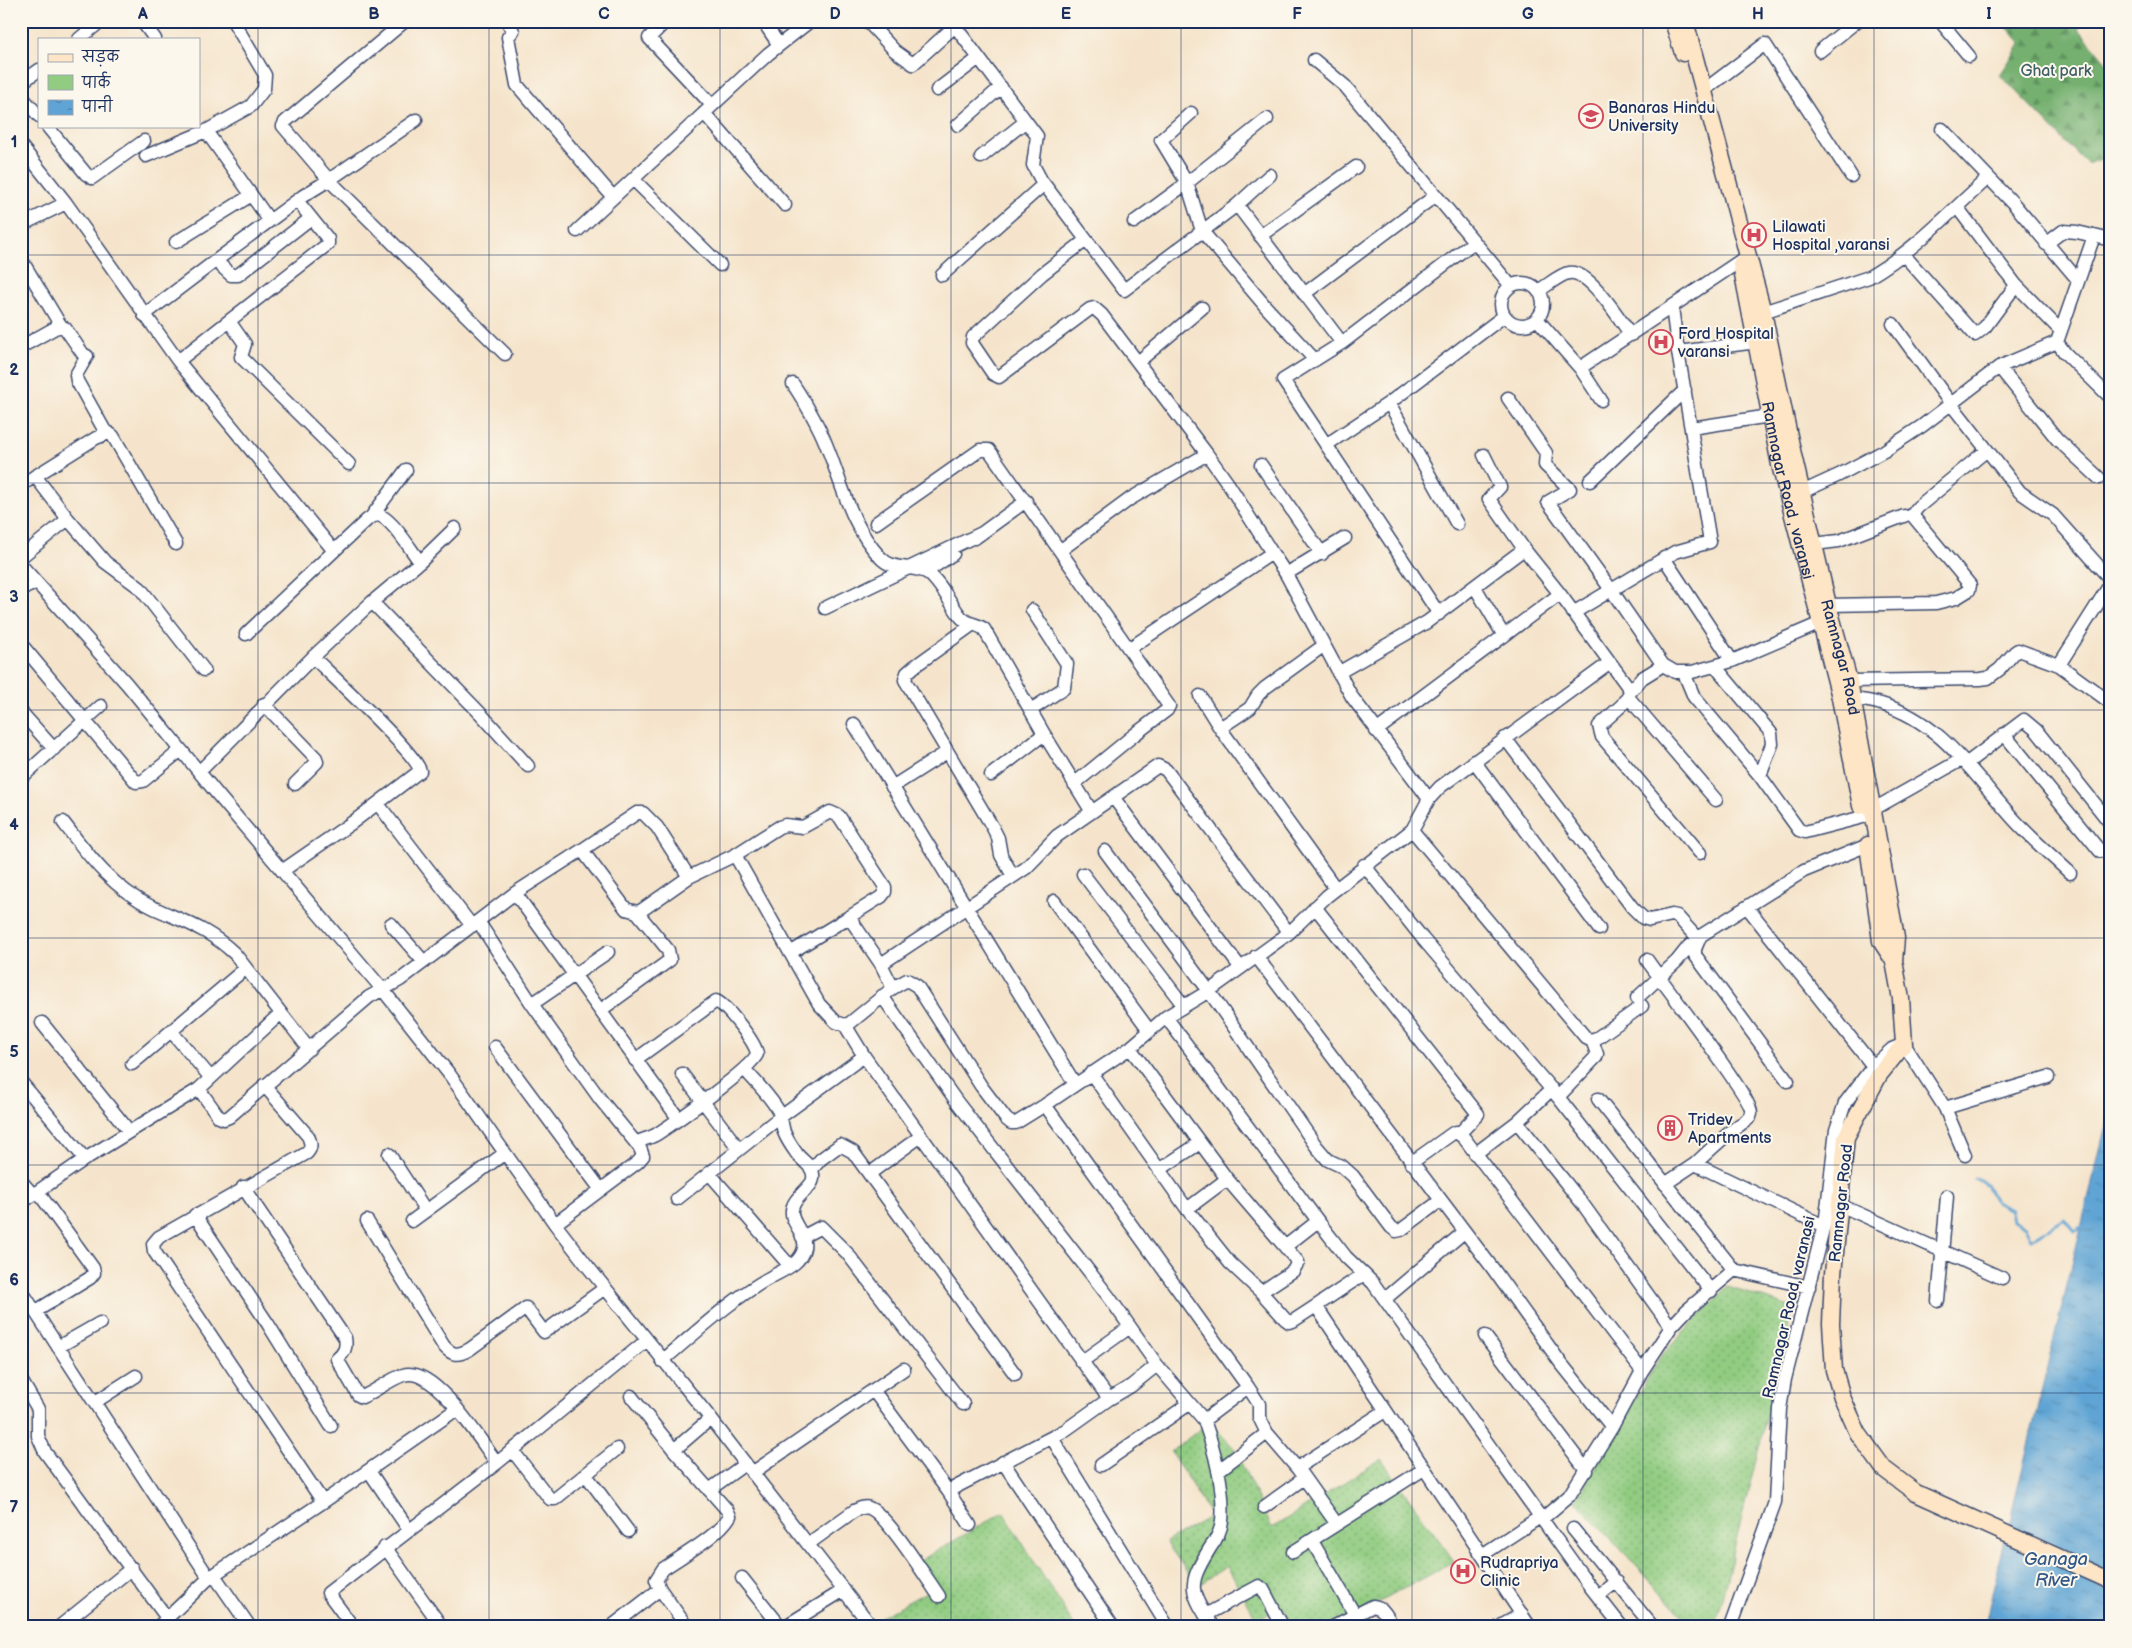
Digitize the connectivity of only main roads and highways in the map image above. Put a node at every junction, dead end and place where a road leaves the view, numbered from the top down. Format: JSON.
{"nodes":[{"id":1,"x":1672,"y":21,"type":"edge"},
{"id":2,"x":1685,"y":21,"type":"edge"},
{"id":3,"x":1745,"y":259,"type":"junction"},
{"id":4,"x":1868,"y":814,"type":"junction"},
{"id":5,"x":1894,"y":961,"type":"junction"},
{"id":6,"x":2111,"y":1581,"type":"edge"}],
"edges":[{"from":1,"to":3,"type":"main road","name":"Ramnagar Road , varansi"},
{"from":2,"to":3,"type":"main road","name":"Ramnagar Road"},
{"from":3,"to":4,"type":"main road","name":"Ramnagar Road , varansi"},
{"from":3,"to":4,"type":"main road","name":"Ramnagar Road"},
{"from":4,"to":5,"type":"main road","name":"Ramnagar Road"},
{"from":4,"to":5,"type":"main road","name":"Ramnagar Road , varansi"},
{"from":5,"to":6,"type":"main road","name":"Ramnagar Road"}]}
